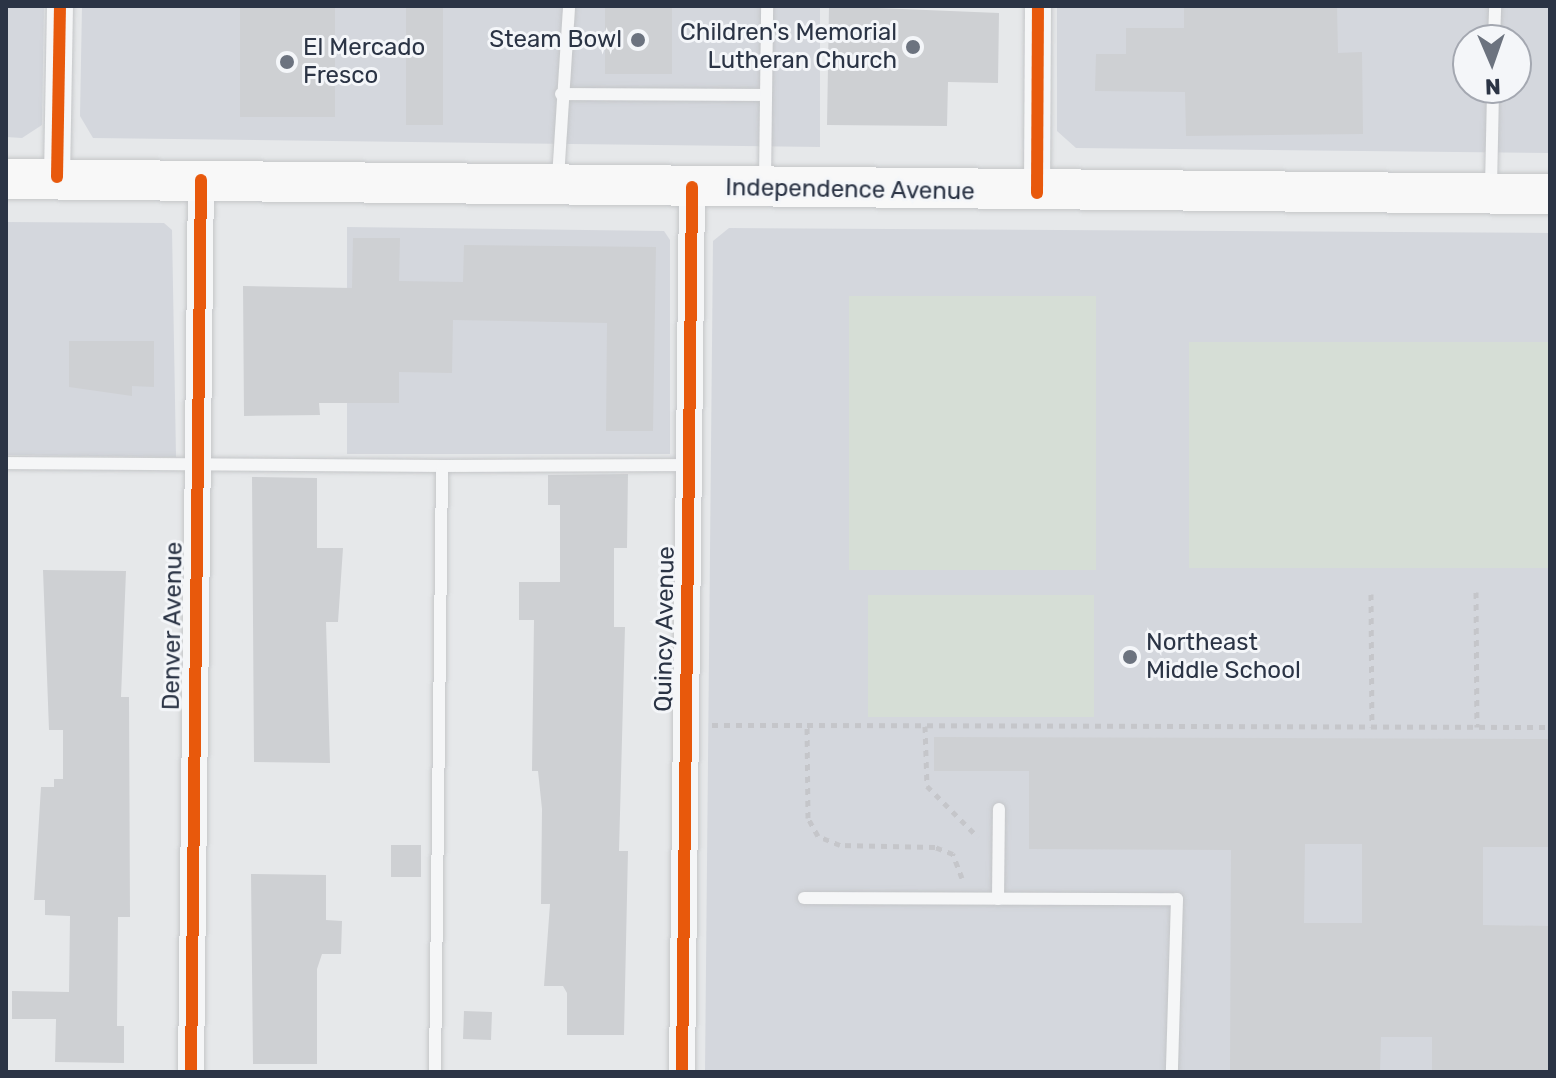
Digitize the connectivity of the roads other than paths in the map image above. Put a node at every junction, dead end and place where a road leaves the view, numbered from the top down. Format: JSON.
{"nodes":[{"id":1,"x":60,"y":6,"type":"edge"},
{"id":2,"x":569,"y":6,"type":"edge"},
{"id":3,"x":767,"y":6,"type":"edge"},
{"id":4,"x":1038,"y":6,"type":"edge"},
{"id":5,"x":561,"y":94,"type":"junction"},
{"id":6,"x":766,"y":95,"type":"junction"},
{"id":7,"x":1493,"y":104,"type":"edge"},
{"id":8,"x":57,"y":177,"type":"junction"},
{"id":9,"x":6,"y":179,"type":"edge"},
{"id":10,"x":201,"y":180,"type":"junction"},
{"id":11,"x":558,"y":185,"type":"junction"},
{"id":12,"x":692,"y":187,"type":"junction"},
{"id":13,"x":765,"y":188,"type":"junction"},
{"id":14,"x":1037,"y":193,"type":"junction"},
{"id":15,"x":1491,"y":194,"type":"junction"},
{"id":16,"x":1550,"y":194,"type":"edge"},
{"id":17,"x":6,"y":463,"type":"edge"},
{"id":18,"x":197,"y":465,"type":"junction"},
{"id":19,"x":689,"y":465,"type":"junction"},
{"id":20,"x":442,"y":466,"type":"junction"},
{"id":21,"x":999,"y":809,"type":"dead end"},
{"id":22,"x":804,"y":898,"type":"dead end"},
{"id":23,"x":998,"y":899,"type":"junction"},
{"id":24,"x":191,"y":1072,"type":"edge"},
{"id":25,"x":435,"y":1072,"type":"edge"},
{"id":26,"x":682,"y":1072,"type":"edge"},
{"id":27,"x":1172,"y":1072,"type":"edge"}],
"edges":[{"from":1,"to":8,"type":"street"},
{"from":2,"to":5,"type":"lane"},
{"from":3,"to":6,"type":"lane"},
{"from":4,"to":14,"type":"street"},
{"from":5,"to":6,"type":"lane"},
{"from":5,"to":11,"type":"lane"},
{"from":6,"to":13,"type":"lane"},
{"from":7,"to":15,"type":"lane"},
{"from":8,"to":9,"type":"main road","name":"Independence Avenue"},
{"from":8,"to":10,"type":"main road","name":"Independence Avenue"},
{"from":10,"to":11,"type":"main road","name":"Independence Avenue"},
{"from":10,"to":18,"type":"street","name":"Denver Avenue"},
{"from":11,"to":12,"type":"main road","name":"Independence Avenue"},
{"from":12,"to":13,"type":"main road","name":"Independence Avenue"},
{"from":12,"to":19,"type":"street","name":"Quincy Avenue"},
{"from":13,"to":14,"type":"main road","name":"Independence Avenue"},
{"from":14,"to":15,"type":"main road","name":"Independence Avenue"},
{"from":15,"to":16,"type":"main road","name":"Independence Avenue"},
{"from":17,"to":18,"type":"lane"},
{"from":18,"to":20,"type":"lane"},
{"from":18,"to":24,"type":"street","name":"Denver Avenue"},
{"from":19,"to":20,"type":"lane"},
{"from":19,"to":26,"type":"street","name":"Quincy Avenue"},
{"from":20,"to":25,"type":"lane"},
{"from":21,"to":23,"type":"lane"},
{"from":22,"to":23,"type":"lane"},
{"from":23,"to":27,"type":"lane"}]}
